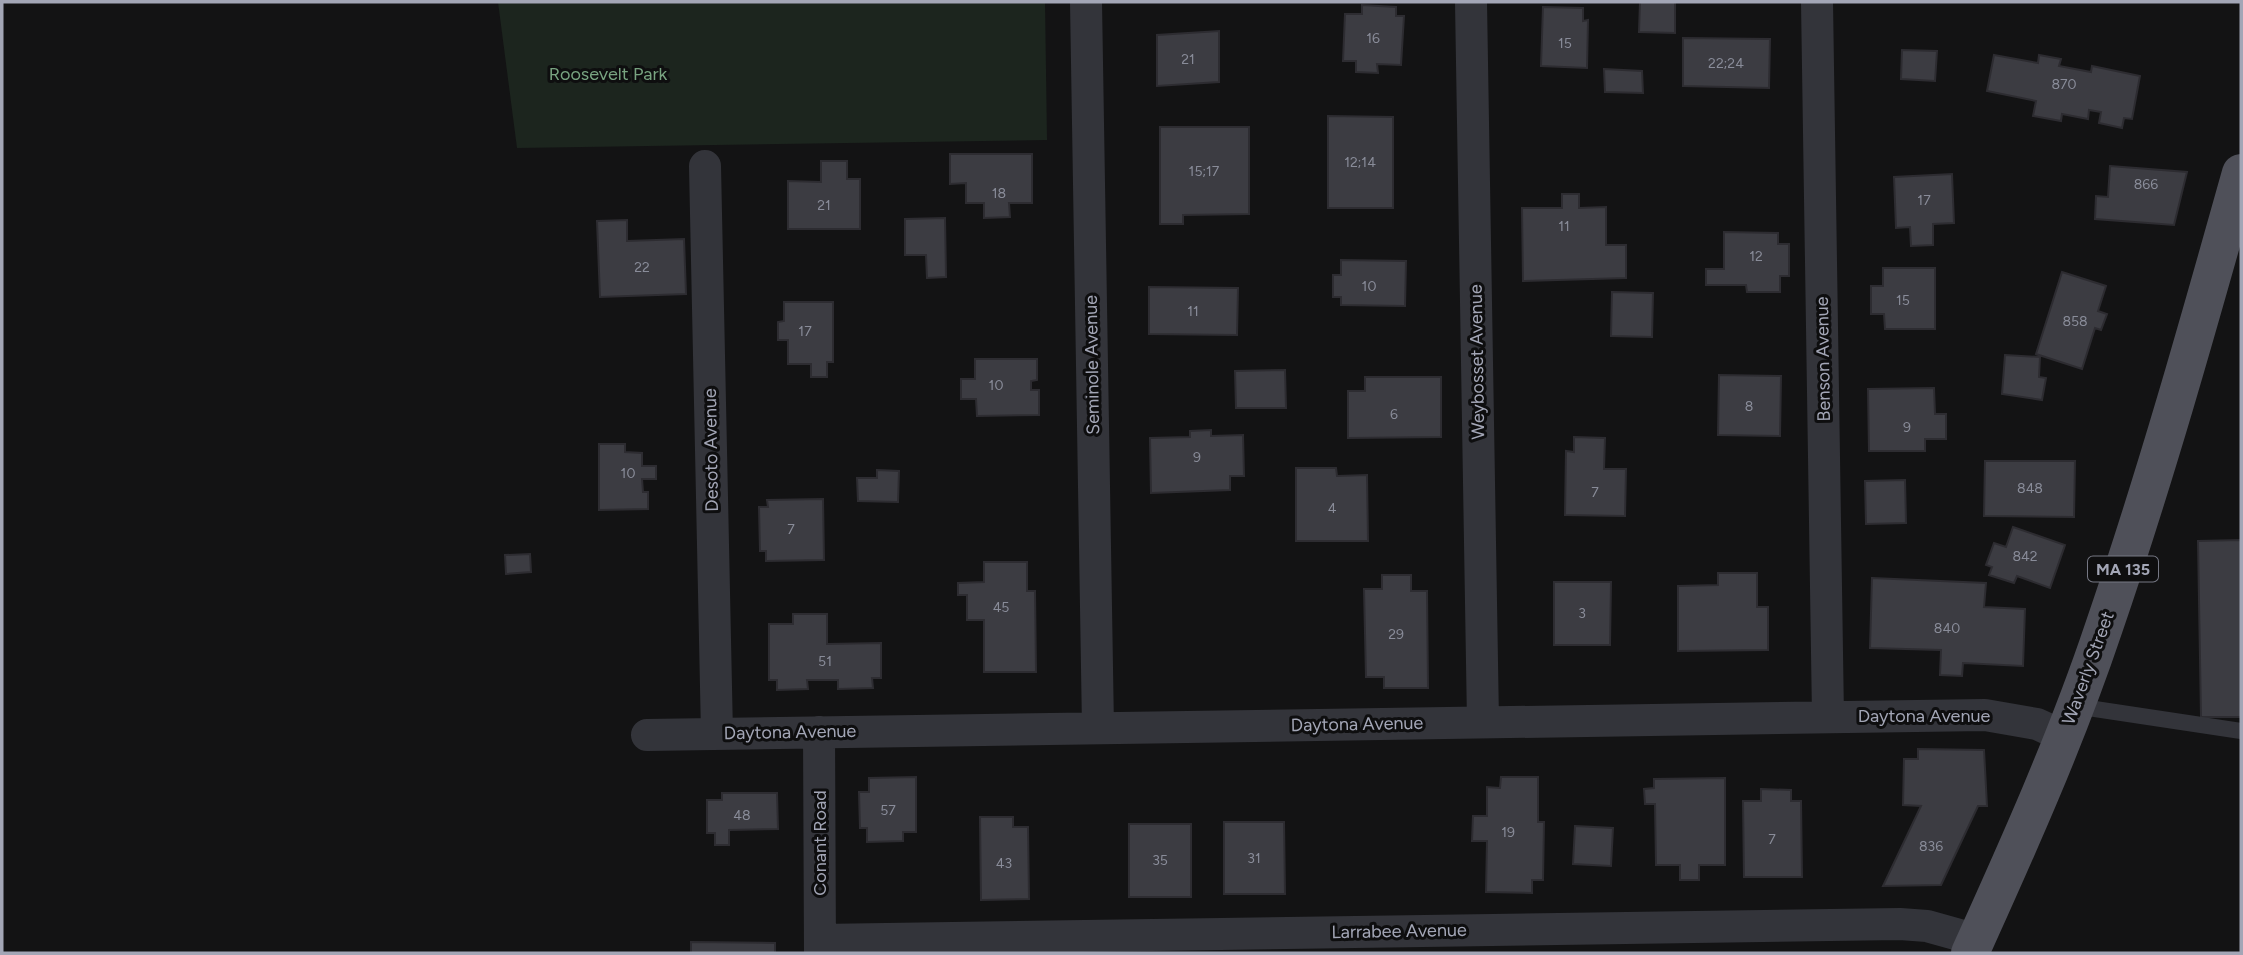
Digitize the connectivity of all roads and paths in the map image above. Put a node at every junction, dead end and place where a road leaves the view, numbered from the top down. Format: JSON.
{"nodes":[{"id":1,"x":1086,"y":2,"type":"edge"},
{"id":2,"x":1471,"y":2,"type":"edge"},
{"id":3,"x":1817,"y":2,"type":"edge"},
{"id":4,"x":705,"y":166,"type":"dead end"},
{"id":5,"x":2241,"y":173,"type":"edge"},
{"id":6,"x":1828,"y":717,"type":"junction"},
{"id":7,"x":2069,"y":721,"type":"junction"},
{"id":8,"x":1483,"y":722,"type":"junction"},
{"id":9,"x":1098,"y":728,"type":"junction"},
{"id":10,"x":2241,"y":731,"type":"edge"},
{"id":11,"x":819,"y":732,"type":"junction"},
{"id":12,"x":717,"y":734,"type":"junction"},
{"id":13,"x":648,"y":735,"type":"dead end"},
{"id":14,"x":1974,"y":946,"type":"edge"},
{"id":15,"x":820,"y":947,"type":"edge"}],
"edges":[{"from":1,"to":9,"type":"street","name":"Seminole Avenue"},
{"from":2,"to":8,"type":"street","name":"Weybosset Avenue"},
{"from":3,"to":6,"type":"street","name":"Benson Avenue"},
{"from":4,"to":12,"type":"street","name":"Desoto Avenue"},
{"from":5,"to":7,"type":"main road","name":"Waverly Street","number":"MA 135"},
{"from":6,"to":7,"type":"street","name":"Daytona Avenue"},
{"from":6,"to":8,"type":"street","name":"Daytona Avenue"},
{"from":7,"to":10,"type":"lane"},
{"from":7,"to":14,"type":"main road","name":"Waverly Street","number":"MA 135"},
{"from":8,"to":9,"type":"street","name":"Daytona Avenue"},
{"from":9,"to":11,"type":"street","name":"Daytona Avenue"},
{"from":11,"to":12,"type":"street","name":"Daytona Avenue"},
{"from":11,"to":15,"type":"street","name":"Conant Road"},
{"from":12,"to":13,"type":"street","name":"Daytona Avenue"},
{"from":14,"to":15,"type":"street","name":"Larrabee Avenue"}]}
